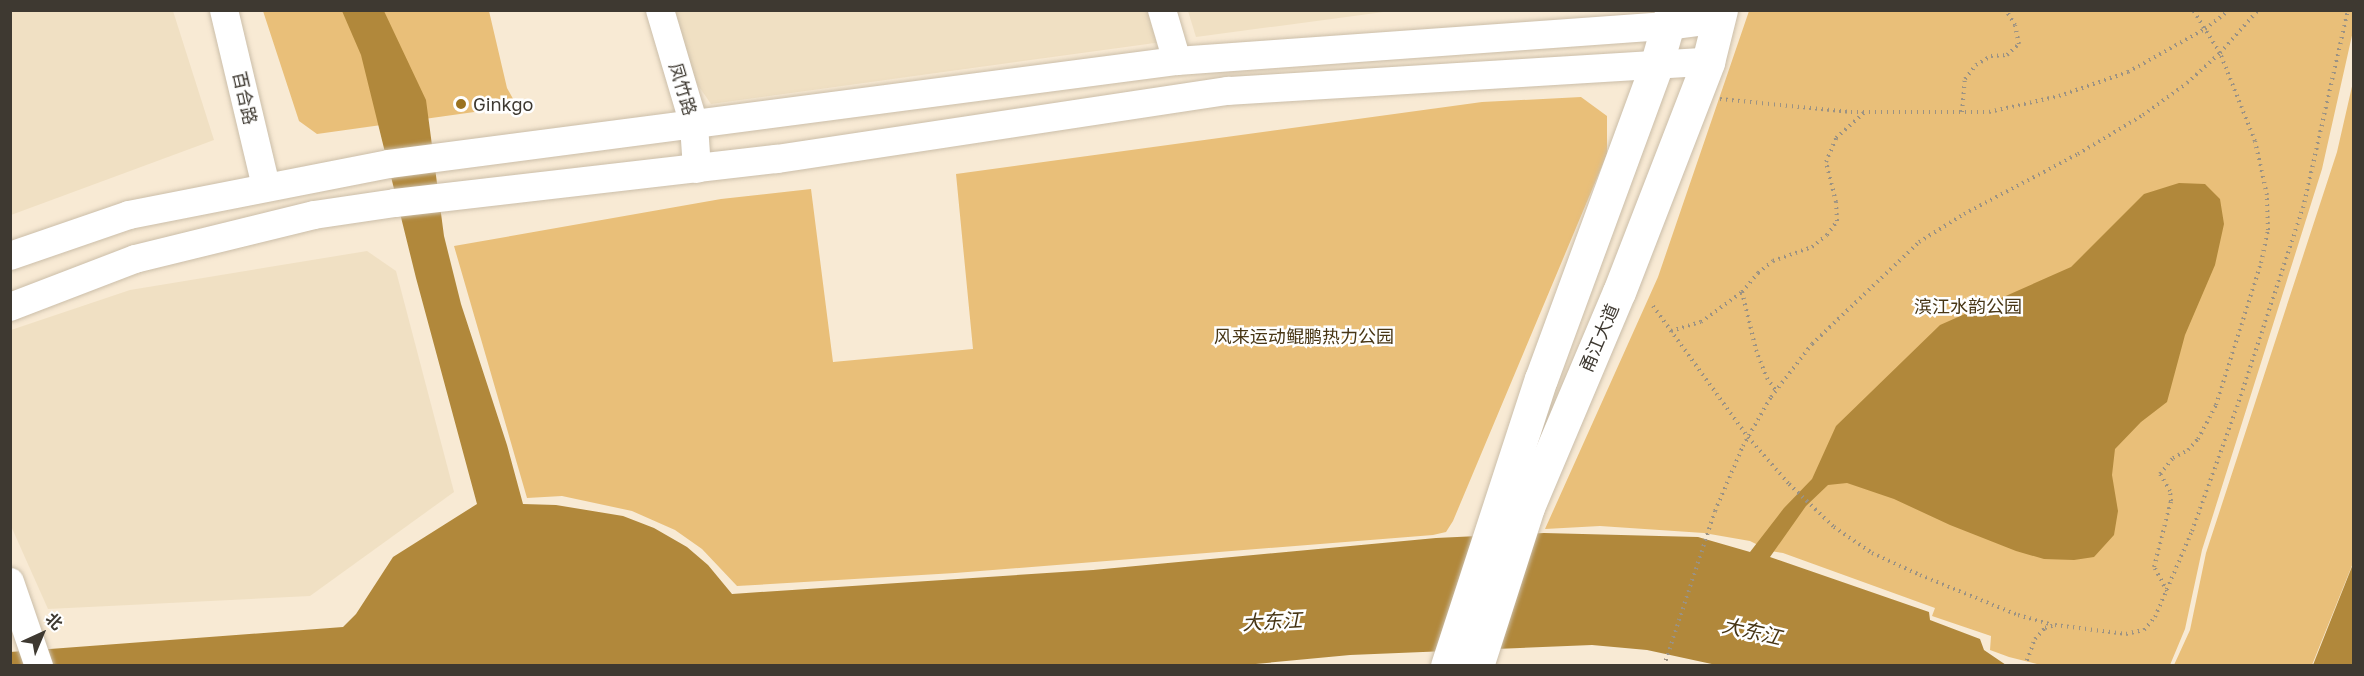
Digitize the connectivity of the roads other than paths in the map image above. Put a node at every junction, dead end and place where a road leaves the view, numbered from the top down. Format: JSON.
{"nodes":[{"id":1,"x":224,"y":10,"type":"edge"},
{"id":2,"x":660,"y":10,"type":"edge"},
{"id":3,"x":1162,"y":10,"type":"edge"},
{"id":4,"x":1721,"y":15,"type":"edge"},
{"id":5,"x":1669,"y":18,"type":"edge"},
{"id":6,"x":1177,"y":62,"type":"junction"},
{"id":7,"x":1708,"y":62,"type":"junction"},
{"id":8,"x":1656,"y":66,"type":"junction"},
{"id":9,"x":694,"y":125,"type":"junction"},
{"id":10,"x":697,"y":169,"type":"junction"},
{"id":11,"x":266,"y":186,"type":"junction"},
{"id":12,"x":10,"y":256,"type":"edge"},
{"id":13,"x":10,"y":307,"type":"edge"},
{"id":14,"x":1514,"y":504,"type":"junction"},
{"id":15,"x":10,"y":582,"type":"edge"},
{"id":16,"x":17,"y":624,"type":"edge"},
{"id":17,"x":1465,"y":657,"type":"edge"},
{"id":18,"x":22,"y":666,"type":"edge"},
{"id":19,"x":39,"y":666,"type":"edge"}],
"edges":[{"from":1,"to":11,"type":"street","name":"百合路"},
{"from":2,"to":9,"type":"street","name":"凤竹路"},
{"from":3,"to":6,"type":"street"},
{"from":4,"to":5,"type":"street"},
{"from":4,"to":7,"type":"main road","name":"甬江大道"},
{"from":5,"to":6,"type":"street"},
{"from":5,"to":8,"type":"main road","name":"甬江大道"},
{"from":6,"to":9,"type":"street"},
{"from":7,"to":8,"type":"street"},
{"from":7,"to":14,"type":"main road","name":"甬江大道"},
{"from":8,"to":10,"type":"street"},
{"from":8,"to":14,"type":"main road","name":"甬江大道"},
{"from":9,"to":10,"type":"street","name":"凤竹路"},
{"from":9,"to":11,"type":"street"},
{"from":10,"to":13,"type":"street"},
{"from":11,"to":12,"type":"street"},
{"from":14,"to":17,"type":"main road","name":"甬江大道"},
{"from":15,"to":16,"type":"street"},
{"from":16,"to":18,"type":"street"},
{"from":16,"to":19,"type":"street"}]}
